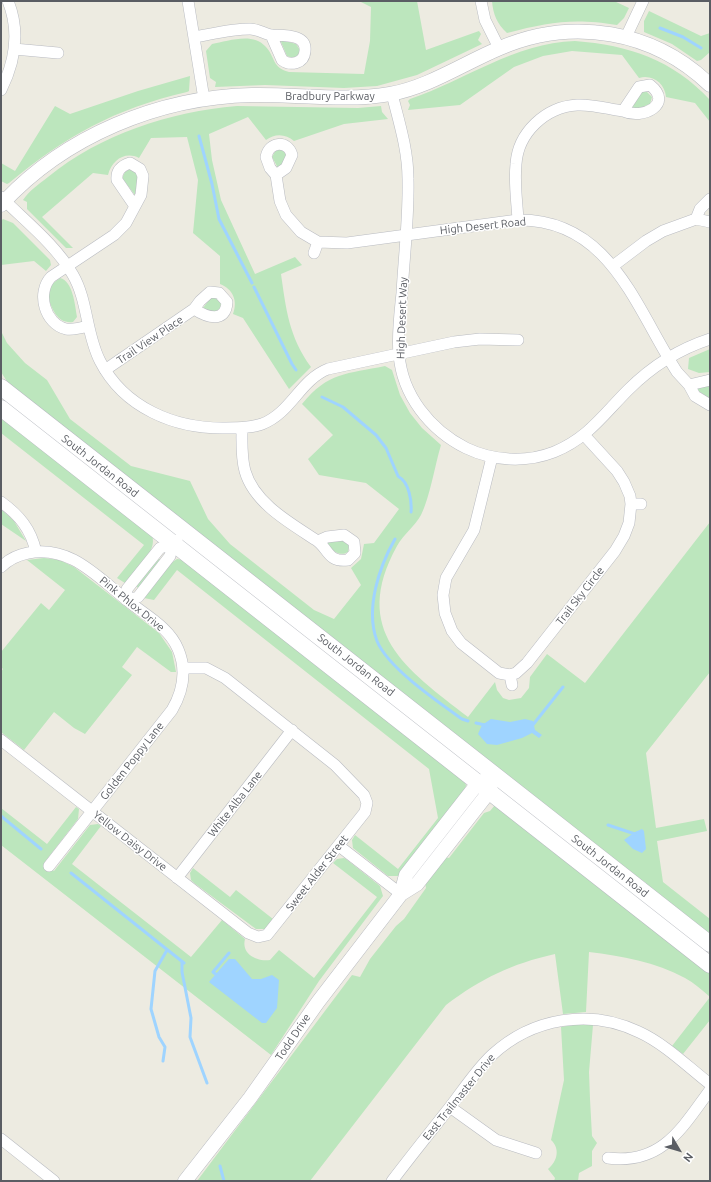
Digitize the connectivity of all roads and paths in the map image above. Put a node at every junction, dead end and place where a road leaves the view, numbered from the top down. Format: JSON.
{"nodes":[{"id":1,"x":8,"y":1,"type":"edge"},
{"id":2,"x":188,"y":1,"type":"edge"},
{"id":3,"x":482,"y":1,"type":"edge"},
{"id":4,"x":643,"y":1,"type":"edge"},
{"id":5,"x":271,"y":35,"type":"dead end"},
{"id":6,"x":194,"y":37,"type":"junction"},
{"id":7,"x":626,"y":37,"type":"junction"},
{"id":8,"x":499,"y":48,"type":"junction"},
{"id":9,"x":14,"y":49,"type":"junction"},
{"id":10,"x":58,"y":53,"type":"dead end"},
{"id":11,"x":710,"y":85,"type":"edge"},
{"id":12,"x":1,"y":90,"type":"edge"},
{"id":13,"x":392,"y":94,"type":"junction"},
{"id":14,"x":204,"y":99,"type":"junction"},
{"id":15,"x":623,"y":111,"type":"dead end"},
{"id":16,"x":276,"y":175,"type":"dead end"},
{"id":17,"x":710,"y":199,"type":"edge"},
{"id":18,"x":2,"y":201,"type":"edge"},
{"id":19,"x":134,"y":205,"type":"dead end"},
{"id":20,"x":696,"y":219,"type":"junction"},
{"id":21,"x":518,"y":220,"type":"junction"},
{"id":22,"x":710,"y":222,"type":"edge"},
{"id":23,"x":406,"y":235,"type":"junction"},
{"id":24,"x":318,"y":242,"type":"junction"},
{"id":25,"x":314,"y":253,"type":"dead end"},
{"id":26,"x":613,"y":266,"type":"junction"},
{"id":27,"x":68,"y":267,"type":"junction"},
{"id":28,"x":194,"y":309,"type":"dead end"},
{"id":29,"x":88,"y":326,"type":"junction"},
{"id":30,"x":710,"y":339,"type":"edge"},
{"id":31,"x":518,"y":340,"type":"dead end"},
{"id":32,"x":399,"y":353,"type":"junction"},
{"id":33,"x":669,"y":358,"type":"junction"},
{"id":34,"x":105,"y":370,"type":"junction"},
{"id":35,"x":710,"y":380,"type":"edge"},
{"id":36,"x":689,"y":385,"type":"junction"},
{"id":37,"x":1,"y":387,"type":"edge"},
{"id":38,"x":710,"y":405,"type":"edge"},
{"id":39,"x":1,"y":408,"type":"edge"},
{"id":40,"x":242,"y":428,"type":"junction"},
{"id":41,"x":585,"y":436,"type":"junction"},
{"id":42,"x":492,"y":457,"type":"junction"},
{"id":43,"x":1,"y":502,"type":"edge"},
{"id":44,"x":184,"y":531,"type":"junction"},
{"id":45,"x":318,"y":541,"type":"dead end"},
{"id":46,"x":173,"y":544,"type":"junction"},
{"id":47,"x":36,"y":552,"type":"junction"},
{"id":48,"x":1,"y":567,"type":"edge"},
{"id":49,"x":126,"y":600,"type":"junction"},
{"id":50,"x":183,"y":668,"type":"junction"},
{"id":51,"x":292,"y":730,"type":"junction"},
{"id":52,"x":1,"y":740,"type":"edge"},
{"id":53,"x":494,"y":775,"type":"junction"},
{"id":54,"x":483,"y":787,"type":"junction"},
{"id":55,"x":92,"y":812,"type":"junction"},
{"id":56,"x":339,"y":846,"type":"junction"},
{"id":57,"x":49,"y":866,"type":"dead end"},
{"id":58,"x":177,"y":878,"type":"junction"},
{"id":59,"x":401,"y":894,"type":"junction"},
{"id":60,"x":262,"y":942,"type":"joint"},
{"id":61,"x":710,"y":944,"type":"edge"},
{"id":62,"x":710,"y":965,"type":"edge"},
{"id":63,"x":710,"y":1084,"type":"edge"},
{"id":64,"x":710,"y":1090,"type":"edge"},
{"id":65,"x":450,"y":1107,"type":"junction"},
{"id":66,"x":1,"y":1139,"type":"edge"},
{"id":67,"x":536,"y":1153,"type":"dead end"},
{"id":68,"x":608,"y":1158,"type":"dead end"},
{"id":69,"x":54,"y":1181,"type":"edge"},
{"id":70,"x":185,"y":1181,"type":"edge"},
{"id":71,"x":392,"y":1181,"type":"edge"}],
"edges":[{"from":1,"to":9,"type":"street"},
{"from":2,"to":6,"type":"street"},
{"from":3,"to":8,"type":"street"},
{"from":4,"to":7,"type":"street"},
{"from":5,"to":6,"type":"street"},
{"from":6,"to":14,"type":"street"},
{"from":7,"to":8,"type":"street","name":"Bradbury Parkway"},
{"from":7,"to":11,"type":"street","name":"Bradbury Parkway"},
{"from":8,"to":13,"type":"street","name":"Bradbury Parkway"},
{"from":9,"to":10,"type":"street"},
{"from":9,"to":12,"type":"street"},
{"from":13,"to":14,"type":"street","name":"Bradbury Parkway"},
{"from":13,"to":23,"type":"street","name":"High Desert Way"},
{"from":14,"to":18,"type":"street","name":"Bradbury Parkway"},
{"from":15,"to":21,"type":"street"},
{"from":16,"to":24,"type":"street","name":"High Desert Road"},
{"from":17,"to":20,"type":"street"},
{"from":18,"to":27,"type":"street"},
{"from":19,"to":27,"type":"street"},
{"from":20,"to":22,"type":"street"},
{"from":20,"to":26,"type":"street"},
{"from":21,"to":23,"type":"street","name":"High Desert Road"},
{"from":21,"to":26,"type":"street","name":"High Desert Road"},
{"from":23,"to":24,"type":"street","name":"High Desert Road"},
{"from":23,"to":32,"type":"street","name":"High Desert Way"},
{"from":24,"to":25,"type":"street"},
{"from":26,"to":33,"type":"street","name":"High Desert Road"},
{"from":27,"to":29,"type":"street"},
{"from":27,"to":29,"type":"street"},
{"from":28,"to":34,"type":"street","name":"Trail View Place"},
{"from":29,"to":34,"type":"street"},
{"from":30,"to":33,"type":"street","name":"High Desert Way"},
{"from":31,"to":32,"type":"street"},
{"from":32,"to":40,"type":"street"},
{"from":32,"to":42,"type":"street","name":"High Desert Way"},
{"from":33,"to":36,"type":"street","name":"High Desert Road"},
{"from":33,"to":41,"type":"street","name":"High Desert Way"},
{"from":34,"to":40,"type":"street"},
{"from":35,"to":36,"type":"street"},
{"from":36,"to":38,"type":"street","name":"High Desert Road"},
{"from":37,"to":44,"type":"main road","name":"South Jordan Road"},
{"from":39,"to":46,"type":"main road","name":"South Jordan Road"},
{"from":40,"to":45,"type":"street"},
{"from":41,"to":42,"type":"street","name":"High Desert Way"},
{"from":41,"to":42,"type":"street","name":"Trail Sky Circle"},
{"from":43,"to":47,"type":"street"},
{"from":44,"to":46,"type":"street"},
{"from":44,"to":53,"type":"main road","name":"South Jordan Road"},
{"from":46,"to":49,"type":"street"},
{"from":46,"to":54,"type":"main road","name":"South Jordan Road"},
{"from":47,"to":48,"type":"street","name":"Pink Phlox Drive"},
{"from":47,"to":49,"type":"street","name":"Pink Phlox Drive"},
{"from":49,"to":50,"type":"street","name":"Pink Phlox Drive"},
{"from":50,"to":51,"type":"street"},
{"from":50,"to":55,"type":"street","name":"Golden Poppy Lane"},
{"from":51,"to":56,"type":"street","name":"Sweet Alder Street"},
{"from":51,"to":58,"type":"street","name":"White Alba Lane"},
{"from":52,"to":55,"type":"street","name":"Yellow Daisy Drive"},
{"from":53,"to":54,"type":"street","name":"Todd Drive"},
{"from":53,"to":61,"type":"main road","name":"South Jordan Road"},
{"from":54,"to":59,"type":"street","name":"Todd Drive"},
{"from":54,"to":62,"type":"main road","name":"South Jordan Road"},
{"from":55,"to":57,"type":"street","name":"Golden Poppy Lane"},
{"from":55,"to":58,"type":"street","name":"Yellow Daisy Drive"},
{"from":56,"to":59,"type":"street"},
{"from":56,"to":60,"type":"street","name":"Sweet Alder Street"},
{"from":58,"to":60,"type":"street","name":"Yellow Daisy Drive"},
{"from":59,"to":70,"type":"street","name":"Todd Drive"},
{"from":63,"to":65,"type":"street","name":"East Trailmaster Drive"},
{"from":64,"to":68,"type":"street"},
{"from":65,"to":67,"type":"street"},
{"from":65,"to":71,"type":"street","name":"East Trailmaster Drive"},
{"from":66,"to":69,"type":"street"}]}
